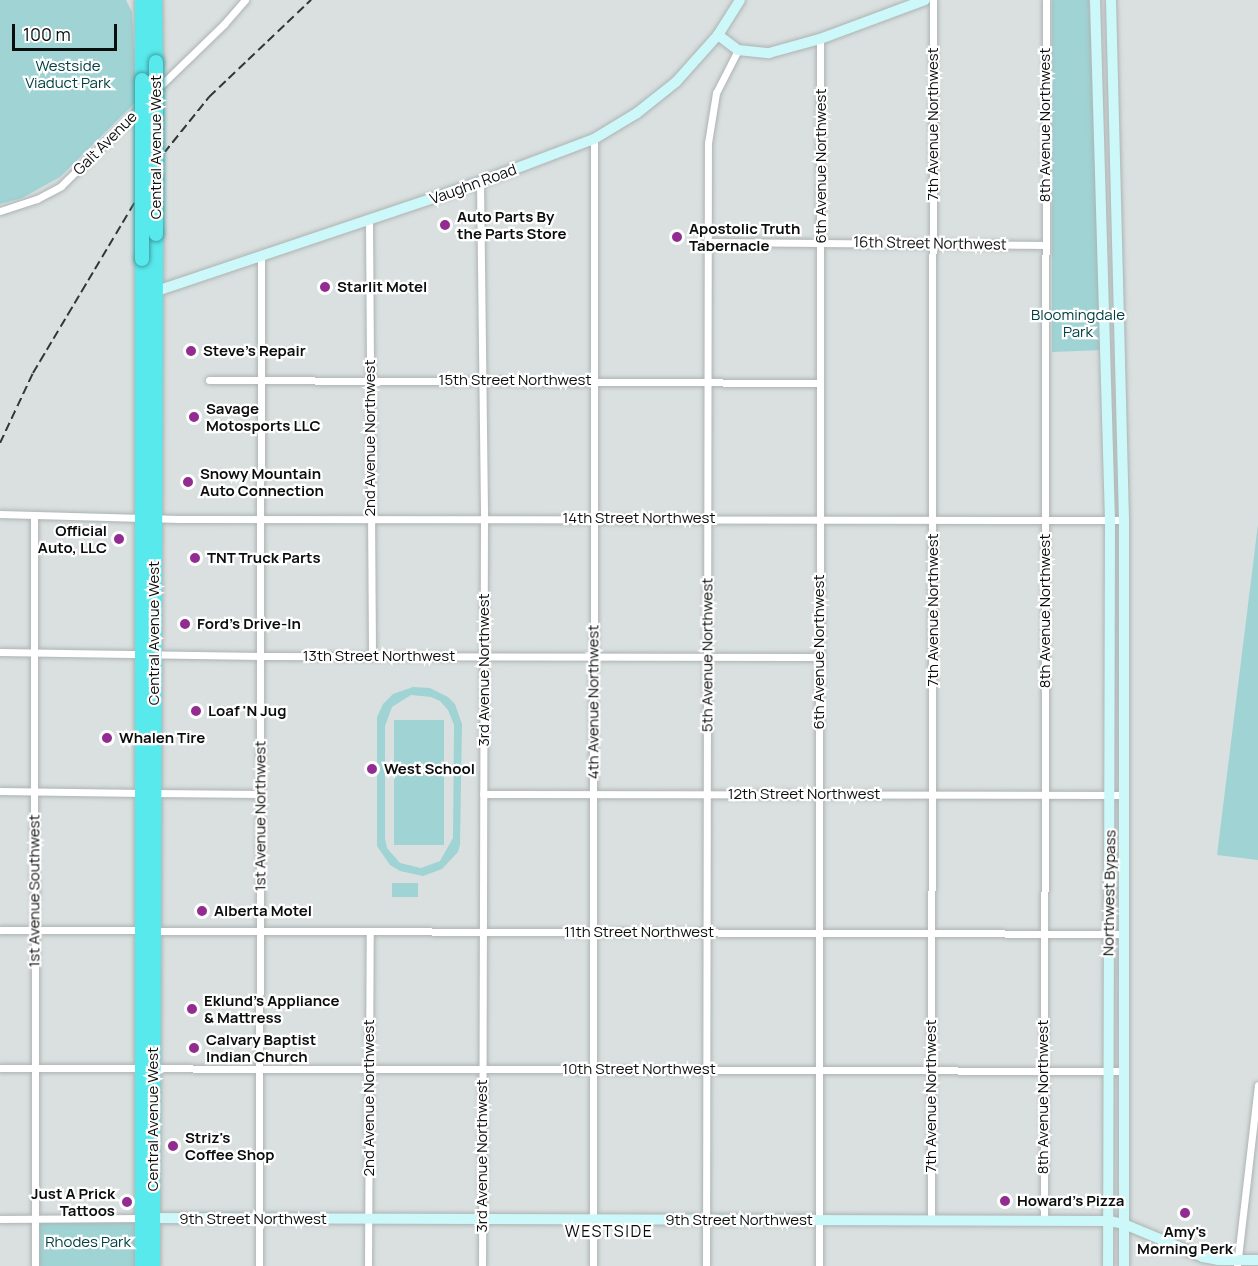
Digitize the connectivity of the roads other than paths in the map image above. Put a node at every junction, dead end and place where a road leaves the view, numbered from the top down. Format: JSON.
{"nodes":[{"id":1,"x":134,"y":0,"type":"edge"},
{"id":2,"x":141,"y":0,"type":"edge"},
{"id":3,"x":155,"y":0,"type":"edge"},
{"id":4,"x":163,"y":0,"type":"edge"},
{"id":5,"x":245,"y":0,"type":"edge"},
{"id":6,"x":741,"y":0,"type":"edge"},
{"id":7,"x":925,"y":0,"type":"edge"},
{"id":8,"x":933,"y":0,"type":"edge"},
{"id":9,"x":1046,"y":0,"type":"edge"},
{"id":10,"x":1095,"y":0,"type":"edge"},
{"id":11,"x":1111,"y":0,"type":"edge"},
{"id":12,"x":142,"y":21,"type":"junction"},
{"id":13,"x":718,"y":35,"type":"junction"},
{"id":14,"x":820,"y":39,"type":"junction"},
{"id":15,"x":155,"y":43,"type":"junction"},
{"id":16,"x":738,"y":50,"type":"junction"},
{"id":17,"x":594,"y":139,"type":"junction"},
{"id":18,"x":480,"y":182,"type":"junction"},
{"id":19,"x":0,"y":211,"type":"edge"},
{"id":20,"x":369,"y":221,"type":"junction"},
{"id":21,"x":708,"y":242,"type":"junction"},
{"id":22,"x":821,"y":242,"type":"junction"},
{"id":23,"x":933,"y":244,"type":"junction"},
{"id":24,"x":1045,"y":245,"type":"junction"},
{"id":25,"x":145,"y":257,"type":"junction"},
{"id":26,"x":261,"y":258,"type":"junction"},
{"id":27,"x":157,"y":291,"type":"junction"},
{"id":28,"x":142,"y":379,"type":"junction"},
{"id":29,"x":209,"y":380,"type":"dead end"},
{"id":30,"x":261,"y":380,"type":"junction"},
{"id":31,"x":370,"y":380,"type":"junction"},
{"id":32,"x":483,"y":380,"type":"junction"},
{"id":33,"x":594,"y":380,"type":"junction"},
{"id":34,"x":707,"y":381,"type":"junction"},
{"id":35,"x":820,"y":383,"type":"junction"},
{"id":36,"x":0,"y":514,"type":"edge"},
{"id":37,"x":34,"y":515,"type":"junction"},
{"id":38,"x":371,"y":518,"type":"junction"},
{"id":39,"x":484,"y":518,"type":"junction"},
{"id":40,"x":594,"y":518,"type":"junction"},
{"id":41,"x":148,"y":519,"type":"junction"},
{"id":42,"x":261,"y":519,"type":"junction"},
{"id":43,"x":707,"y":519,"type":"junction"},
{"id":44,"x":820,"y":519,"type":"junction"},
{"id":45,"x":1045,"y":519,"type":"junction"},
{"id":46,"x":1110,"y":519,"type":"junction"},
{"id":47,"x":933,"y":520,"type":"junction"},
{"id":48,"x":1124,"y":520,"type":"junction"},
{"id":49,"x":0,"y":652,"type":"edge"},
{"id":50,"x":34,"y":652,"type":"junction"},
{"id":51,"x":148,"y":655,"type":"junction"},
{"id":52,"x":260,"y":656,"type":"junction"},
{"id":53,"x":372,"y":656,"type":"junction"},
{"id":54,"x":484,"y":656,"type":"junction"},
{"id":55,"x":593,"y":657,"type":"junction"},
{"id":56,"x":708,"y":657,"type":"junction"},
{"id":57,"x":819,"y":657,"type":"junction"},
{"id":58,"x":0,"y":791,"type":"edge"},
{"id":59,"x":34,"y":792,"type":"junction"},
{"id":60,"x":147,"y":793,"type":"junction"},
{"id":61,"x":260,"y":794,"type":"junction"},
{"id":62,"x":707,"y":794,"type":"junction"},
{"id":63,"x":819,"y":794,"type":"junction"},
{"id":64,"x":483,"y":795,"type":"junction"},
{"id":65,"x":593,"y":795,"type":"junction"},
{"id":66,"x":932,"y":795,"type":"junction"},
{"id":67,"x":1044,"y":795,"type":"junction"},
{"id":68,"x":1124,"y":795,"type":"junction"},
{"id":69,"x":1110,"y":796,"type":"junction"},
{"id":70,"x":0,"y":930,"type":"edge"},
{"id":71,"x":34,"y":930,"type":"junction"},
{"id":72,"x":148,"y":931,"type":"junction"},
{"id":73,"x":370,"y":931,"type":"junction"},
{"id":74,"x":483,"y":931,"type":"junction"},
{"id":75,"x":260,"y":932,"type":"junction"},
{"id":76,"x":593,"y":932,"type":"junction"},
{"id":77,"x":707,"y":932,"type":"junction"},
{"id":78,"x":819,"y":933,"type":"junction"},
{"id":79,"x":932,"y":933,"type":"junction"},
{"id":80,"x":1043,"y":934,"type":"junction"},
{"id":81,"x":1109,"y":934,"type":"junction"},
{"id":82,"x":1125,"y":934,"type":"junction"},
{"id":83,"x":0,"y":1068,"type":"edge"},
{"id":84,"x":34,"y":1068,"type":"junction"},
{"id":85,"x":260,"y":1068,"type":"junction"},
{"id":86,"x":147,"y":1069,"type":"junction"},
{"id":87,"x":483,"y":1069,"type":"junction"},
{"id":88,"x":593,"y":1069,"type":"junction"},
{"id":89,"x":707,"y":1069,"type":"junction"},
{"id":90,"x":369,"y":1070,"type":"junction"},
{"id":91,"x":819,"y":1070,"type":"junction"},
{"id":92,"x":930,"y":1070,"type":"junction"},
{"id":93,"x":1043,"y":1070,"type":"junction"},
{"id":94,"x":1108,"y":1071,"type":"junction"},
{"id":95,"x":1125,"y":1071,"type":"junction"},
{"id":96,"x":1258,"y":1084,"type":"edge"},
{"id":97,"x":0,"y":1219,"type":"edge"},
{"id":98,"x":35,"y":1219,"type":"junction"},
{"id":99,"x":148,"y":1219,"type":"junction"},
{"id":100,"x":259,"y":1219,"type":"junction"},
{"id":101,"x":368,"y":1219,"type":"junction"},
{"id":102,"x":482,"y":1220,"type":"junction"},
{"id":103,"x":593,"y":1220,"type":"junction"},
{"id":104,"x":707,"y":1220,"type":"junction"},
{"id":105,"x":819,"y":1220,"type":"junction"},
{"id":106,"x":931,"y":1220,"type":"junction"},
{"id":107,"x":1044,"y":1221,"type":"junction"},
{"id":108,"x":1109,"y":1221,"type":"junction"},
{"id":109,"x":1124,"y":1224,"type":"junction"},
{"id":110,"x":1258,"y":1260,"type":"edge"},
{"id":111,"x":1237,"y":1263,"type":"edge"},
{"id":112,"x":35,"y":1266,"type":"edge"},
{"id":113,"x":142,"y":1266,"type":"edge"},
{"id":114,"x":153,"y":1266,"type":"edge"},
{"id":115,"x":259,"y":1266,"type":"edge"},
{"id":116,"x":368,"y":1266,"type":"edge"},
{"id":117,"x":482,"y":1266,"type":"edge"},
{"id":118,"x":593,"y":1266,"type":"edge"},
{"id":119,"x":706,"y":1266,"type":"edge"},
{"id":120,"x":819,"y":1266,"type":"edge"},
{"id":121,"x":1108,"y":1266,"type":"edge"},
{"id":122,"x":1124,"y":1266,"type":"edge"}],
"edges":[{"from":1,"to":12,"type":"highway"},
{"from":2,"to":12,"type":"highway","name":"Central Avenue West"},
{"from":3,"to":15,"type":"highway","name":"Central Avenue West"},
{"from":4,"to":15,"type":"highway"},
{"from":5,"to":19,"type":"street","name":"Galt Avenue"},
{"from":6,"to":13,"type":"main road","name":"Vaughn Road"},
{"from":7,"to":14,"type":"main road"},
{"from":8,"to":23,"type":"street","name":"7th Avenue Northwest"},
{"from":9,"to":24,"type":"street","name":"8th Avenue Northwest"},
{"from":10,"to":46,"type":"main road","name":"Northwest Bypass"},
{"from":11,"to":48,"type":"main road","name":"Northwest Bypass"},
{"from":12,"to":25,"type":"highway","name":"Central Avenue West","bridge":true},
{"from":13,"to":16,"type":"main road"},
{"from":13,"to":17,"type":"main road","name":"Vaughn Road"},
{"from":14,"to":16,"type":"main road"},
{"from":14,"to":22,"type":"street","name":"6th Avenue Northwest"},
{"from":15,"to":27,"type":"highway","name":"Central Avenue West","bridge":true},
{"from":16,"to":21,"type":"street","name":"5th Avenue Northwest"},
{"from":17,"to":18,"type":"main road","name":"Vaughn Road"},
{"from":17,"to":33,"type":"street","name":"4th Avenue Northwest"},
{"from":18,"to":20,"type":"main road","name":"Vaughn Road"},
{"from":18,"to":32,"type":"street","name":"3rd Avenue Northwest"},
{"from":20,"to":26,"type":"main road","name":"Vaughn Road"},
{"from":20,"to":31,"type":"street","name":"2nd Avenue Northwest"},
{"from":21,"to":22,"type":"street","name":"16th Street Northwest"},
{"from":21,"to":34,"type":"street","name":"5th Avenue Northwest"},
{"from":22,"to":23,"type":"street","name":"16th Street Northwest"},
{"from":22,"to":35,"type":"street","name":"6th Avenue Northwest"},
{"from":23,"to":24,"type":"street","name":"16th Street Northwest"},
{"from":23,"to":47,"type":"street","name":"7th Avenue Northwest"},
{"from":24,"to":45,"type":"street","name":"8th Avenue Northwest"},
{"from":25,"to":27,"type":"highway"},
{"from":25,"to":28,"type":"highway","name":"Central Avenue West"},
{"from":26,"to":27,"type":"main road","name":"Vaughn Road"},
{"from":26,"to":30,"type":"street","name":"1st Avenue Northwest"},
{"from":27,"to":28,"type":"highway"},
{"from":27,"to":41,"type":"highway","name":"Central Avenue West"},
{"from":28,"to":41,"type":"highway","name":"Central Avenue West"},
{"from":29,"to":30,"type":"street","name":"15th Street Northwest"},
{"from":30,"to":31,"type":"street","name":"15th Street Northwest"},
{"from":30,"to":42,"type":"street","name":"1st Avenue Northwest"},
{"from":31,"to":32,"type":"street","name":"15th Street Northwest"},
{"from":31,"to":38,"type":"street","name":"2nd Avenue Northwest"},
{"from":32,"to":33,"type":"street","name":"15th Street Northwest"},
{"from":32,"to":39,"type":"street","name":"3rd Avenue Northwest"},
{"from":33,"to":34,"type":"street","name":"15th Street Northwest"},
{"from":33,"to":40,"type":"street","name":"4th Avenue Northwest"},
{"from":34,"to":35,"type":"street","name":"15th Street Northwest"},
{"from":34,"to":43,"type":"street","name":"5th Avenue Northwest"},
{"from":35,"to":44,"type":"street","name":"6th Avenue Northwest"},
{"from":36,"to":37,"type":"street","name":"14th Street Northwest"},
{"from":37,"to":41,"type":"street","name":"14th Street Northwest"},
{"from":37,"to":50,"type":"street","name":"1st Avenue Southwest"},
{"from":38,"to":39,"type":"street","name":"14th Street Northwest"},
{"from":38,"to":42,"type":"street","name":"14th Street Northwest"},
{"from":38,"to":53,"type":"street","name":"2nd Avenue Northwest"},
{"from":39,"to":40,"type":"street","name":"14th Street Northwest"},
{"from":39,"to":54,"type":"street","name":"3rd Avenue Northwest"},
{"from":40,"to":43,"type":"street","name":"14th Street Northwest"},
{"from":40,"to":55,"type":"street","name":"4th Avenue Northwest"},
{"from":41,"to":42,"type":"street","name":"14th Street Northwest"},
{"from":41,"to":51,"type":"highway","name":"Central Avenue West"},
{"from":42,"to":52,"type":"street","name":"1st Avenue Northwest"},
{"from":43,"to":44,"type":"street","name":"14th Street Northwest"},
{"from":43,"to":56,"type":"street","name":"5th Avenue Northwest"},
{"from":44,"to":47,"type":"street","name":"14th Street Northwest"},
{"from":44,"to":57,"type":"street","name":"6th Avenue Northwest"},
{"from":45,"to":46,"type":"street","name":"14th Street Northwest"},
{"from":45,"to":47,"type":"street","name":"14th Street Northwest"},
{"from":45,"to":67,"type":"street","name":"8th Avenue Northwest"},
{"from":46,"to":48,"type":"street","name":"14th Street Northwest"},
{"from":46,"to":69,"type":"main road","name":"Northwest Bypass"},
{"from":47,"to":66,"type":"street","name":"7th Avenue Northwest"},
{"from":48,"to":68,"type":"main road","name":"Northwest Bypass"},
{"from":49,"to":50,"type":"street","name":"13th Street Northwest"},
{"from":50,"to":51,"type":"street","name":"13th Street Northwest"},
{"from":50,"to":59,"type":"street","name":"1st Avenue Southwest"},
{"from":51,"to":52,"type":"street","name":"13th Street Northwest"},
{"from":51,"to":60,"type":"highway","name":"Central Avenue West"},
{"from":52,"to":53,"type":"street","name":"13th Street Northwest"},
{"from":52,"to":61,"type":"street","name":"1st Avenue Northwest"},
{"from":53,"to":54,"type":"street","name":"13th Street Northwest"},
{"from":54,"to":55,"type":"street","name":"13th Street Northwest"},
{"from":54,"to":64,"type":"street","name":"3rd Avenue Northwest"},
{"from":55,"to":56,"type":"street","name":"13th Street Northwest"},
{"from":55,"to":65,"type":"street","name":"4th Avenue Northwest"},
{"from":56,"to":57,"type":"street","name":"13th Street Northwest"},
{"from":56,"to":62,"type":"street","name":"5th Avenue Northwest"},
{"from":57,"to":63,"type":"street","name":"6th Avenue Northwest"},
{"from":58,"to":59,"type":"street"},
{"from":59,"to":60,"type":"street"},
{"from":59,"to":71,"type":"street","name":"1st Avenue Southwest"},
{"from":60,"to":61,"type":"street"},
{"from":60,"to":72,"type":"highway","name":"Central Avenue West"},
{"from":61,"to":75,"type":"street","name":"1st Avenue Northwest"},
{"from":62,"to":63,"type":"street","name":"12th Street Northwest"},
{"from":62,"to":65,"type":"street","name":"12th Street Northwest"},
{"from":62,"to":77,"type":"street","name":"5th Avenue Northwest"},
{"from":63,"to":66,"type":"street","name":"12th Street Northwest"},
{"from":63,"to":78,"type":"street","name":"6th Avenue Northwest"},
{"from":64,"to":65,"type":"street","name":"12th Street Northwest"},
{"from":64,"to":74,"type":"street","name":"3rd Avenue Northwest"},
{"from":65,"to":76,"type":"street","name":"4th Avenue Northwest"},
{"from":66,"to":67,"type":"street","name":"12th Street Northwest"},
{"from":66,"to":79,"type":"street","name":"7th Avenue Northwest"},
{"from":67,"to":69,"type":"street","name":"12th Street Northwest"},
{"from":67,"to":80,"type":"street","name":"8th Avenue Northwest"},
{"from":68,"to":69,"type":"street","name":"12th Street Northwest"},
{"from":68,"to":82,"type":"main road","name":"Northwest Bypass"},
{"from":69,"to":81,"type":"main road","name":"Northwest Bypass"},
{"from":70,"to":71,"type":"street","name":"11th Street Northwest"},
{"from":71,"to":72,"type":"street","name":"11th Street Northwest"},
{"from":71,"to":84,"type":"street","name":"1st Avenue Southwest"},
{"from":72,"to":75,"type":"street","name":"11th Street Northwest"},
{"from":72,"to":86,"type":"highway","name":"Central Avenue West"},
{"from":73,"to":74,"type":"street","name":"11th Street Northwest"},
{"from":73,"to":75,"type":"street","name":"11th Street Northwest"},
{"from":73,"to":90,"type":"street","name":"2nd Avenue Northwest"},
{"from":74,"to":76,"type":"street","name":"11th Street Northwest"},
{"from":74,"to":87,"type":"street","name":"3rd Avenue Northwest"},
{"from":75,"to":85,"type":"street","name":"1st Avenue Northwest"},
{"from":76,"to":77,"type":"street","name":"11th Street Northwest"},
{"from":76,"to":88,"type":"street","name":"4th Avenue Northwest"},
{"from":77,"to":78,"type":"street","name":"11th Street Northwest"},
{"from":77,"to":89,"type":"street","name":"5th Avenue Northwest"},
{"from":78,"to":79,"type":"street","name":"11th Street Northwest"},
{"from":78,"to":91,"type":"street","name":"6th Avenue Northwest"},
{"from":79,"to":80,"type":"street","name":"11th Street Northwest"},
{"from":79,"to":92,"type":"street","name":"7th Avenue Northwest"},
{"from":80,"to":81,"type":"street","name":"11th Street Northwest"},
{"from":80,"to":93,"type":"street","name":"8th Avenue Northwest"},
{"from":81,"to":82,"type":"street","name":"11th Street Northwest"},
{"from":81,"to":94,"type":"main road","name":"Northwest Bypass"},
{"from":82,"to":95,"type":"main road","name":"Northwest Bypass"},
{"from":83,"to":84,"type":"street","name":"10th Street Northwest"},
{"from":84,"to":86,"type":"street","name":"10th Street Northwest"},
{"from":84,"to":98,"type":"street","name":"1st Avenue Southwest"},
{"from":85,"to":86,"type":"street","name":"10th Street Northwest"},
{"from":85,"to":90,"type":"street","name":"10th Street Northwest"},
{"from":85,"to":100,"type":"street","name":"1st Avenue Northwest"},
{"from":86,"to":99,"type":"highway","name":"Central Avenue West"},
{"from":87,"to":88,"type":"street","name":"10th Street Northwest"},
{"from":87,"to":90,"type":"street","name":"10th Street Northwest"},
{"from":87,"to":102,"type":"street","name":"3rd Avenue Northwest"},
{"from":88,"to":89,"type":"street","name":"10th Street Northwest"},
{"from":88,"to":103,"type":"street","name":"4th Avenue Northwest"},
{"from":89,"to":91,"type":"street","name":"10th Street Northwest"},
{"from":89,"to":104,"type":"street","name":"5th Avenue Northwest"},
{"from":90,"to":101,"type":"street","name":"2nd Avenue Northwest"},
{"from":91,"to":92,"type":"street","name":"10th Street Northwest"},
{"from":91,"to":105,"type":"street","name":"6th Avenue Northwest"},
{"from":92,"to":93,"type":"street","name":"10th Street Northwest"},
{"from":92,"to":106,"type":"street","name":"7th Avenue Northwest"},
{"from":93,"to":94,"type":"street","name":"10th Street Northwest"},
{"from":93,"to":107,"type":"street","name":"8th Avenue Northwest"},
{"from":94,"to":95,"type":"street","name":"10th Street Northwest"},
{"from":94,"to":108,"type":"main road","name":"Northwest Bypass"},
{"from":95,"to":109,"type":"main road","name":"Northwest Bypass"},
{"from":96,"to":111,"type":"street"},
{"from":97,"to":98,"type":"street"},
{"from":98,"to":99,"type":"street"},
{"from":98,"to":112,"type":"street","name":"1st Avenue Southwest"},
{"from":99,"to":100,"type":"main road","name":"9th Street Northwest"},
{"from":99,"to":113,"type":"highway","name":"Central Avenue West"},
{"from":99,"to":114,"type":"highway","name":"Central Avenue West"},
{"from":100,"to":101,"type":"main road","name":"9th Street Northwest"},
{"from":100,"to":115,"type":"street","name":"1st Avenue Northwest"},
{"from":101,"to":102,"type":"main road","name":"9th Street Northwest"},
{"from":101,"to":116,"type":"street","name":"2nd Avenue Northwest"},
{"from":102,"to":103,"type":"main road","name":"9th Street Northwest"},
{"from":102,"to":117,"type":"street","name":"3rd Avenue Northwest"},
{"from":103,"to":104,"type":"main road","name":"9th Street Northwest"},
{"from":103,"to":118,"type":"street","name":"4th Avenue Northwest"},
{"from":104,"to":105,"type":"main road","name":"9th Street Northwest"},
{"from":104,"to":119,"type":"street","name":"5th Avenue Northwest"},
{"from":105,"to":106,"type":"main road","name":"9th Street Northwest"},
{"from":105,"to":120,"type":"street","name":"6th Avenue Northwest"},
{"from":106,"to":107,"type":"main road","name":"9th Street Northwest"},
{"from":107,"to":108,"type":"main road","name":"9th Street Northwest"},
{"from":108,"to":109,"type":"main road","name":"9th Street Northwest"},
{"from":108,"to":121,"type":"main road","name":"Northwest Bypass"},
{"from":109,"to":111,"type":"main road","name":"9th Street Northwest"},
{"from":109,"to":122,"type":"main road","name":"Northwest Bypass"},
{"from":110,"to":111,"type":"main road","name":"9th Street Northwest"}]}
